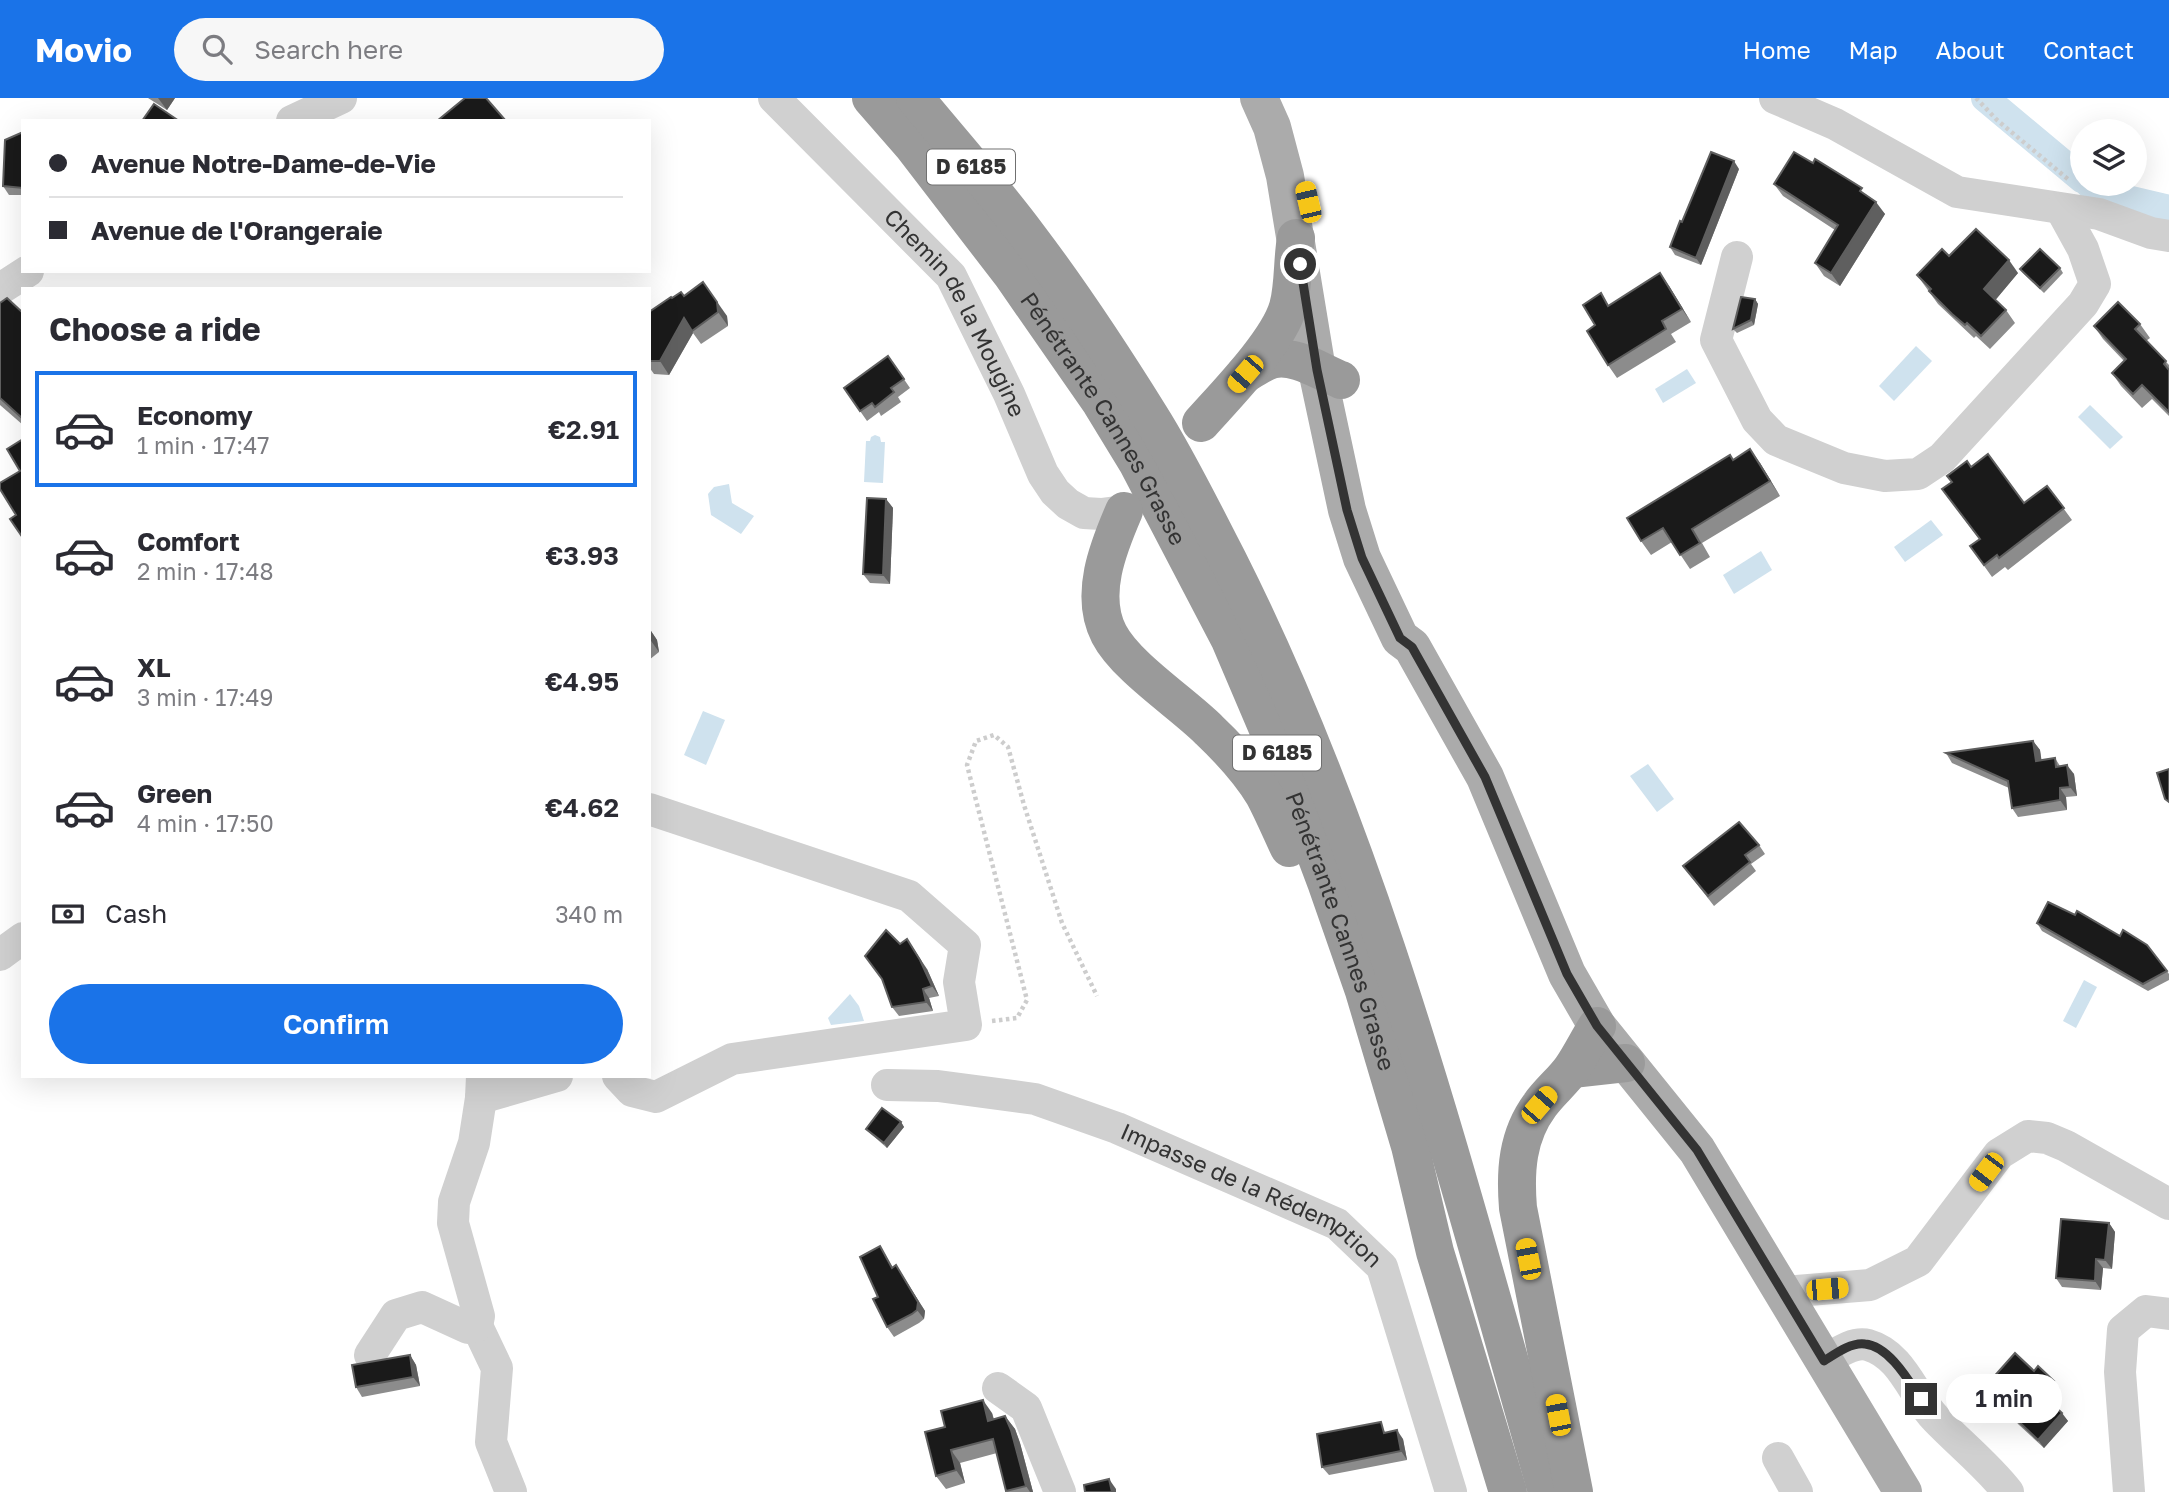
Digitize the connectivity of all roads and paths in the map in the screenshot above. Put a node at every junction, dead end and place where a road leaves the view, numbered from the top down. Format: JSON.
{"nodes":[{"id":1,"x":341,"y":98,"type":"edge"},
{"id":2,"x":774,"y":98,"type":"edge"},
{"id":3,"x":871,"y":98,"type":"edge"},
{"id":4,"x":915,"y":98,"type":"edge"},
{"id":5,"x":941,"y":98,"type":"edge"},
{"id":6,"x":1259,"y":98,"type":"edge"},
{"id":7,"x":1281,"y":98,"type":"edge"},
{"id":8,"x":1775,"y":98,"type":"edge"},
{"id":9,"x":1976,"y":98,"type":"edge"},
{"id":10,"x":1831,"y":111,"type":"edge"},
{"id":11,"x":296,"y":119,"type":"edge"},
{"id":12,"x":2067,"y":196,"type":"junction"},
{"id":13,"x":1028,"y":235,"type":"junction"},
{"id":14,"x":2169,"y":236,"type":"edge"},
{"id":15,"x":1296,"y":238,"type":"junction"},
{"id":16,"x":1737,"y":257,"type":"dead end"},
{"id":17,"x":25,"y":273,"type":"edge"},
{"id":18,"x":0,"y":289,"type":"edge"},
{"id":19,"x":1245,"y":374,"type":"junction"},
{"id":20,"x":1329,"y":375,"type":"junction"},
{"id":21,"x":1201,"y":423,"type":"dead end"},
{"id":22,"x":1125,"y":511,"type":"joint"},
{"id":23,"x":651,"y":810,"type":"edge"},
{"id":24,"x":21,"y":939,"type":"edge"},
{"id":25,"x":0,"y":955,"type":"edge"},
{"id":26,"x":1097,"y":996,"type":"dead end"},
{"id":27,"x":966,"y":1025,"type":"junction"},
{"id":28,"x":1597,"y":1026,"type":"junction"},
{"id":29,"x":1626,"y":1063,"type":"junction"},
{"id":30,"x":1572,"y":1069,"type":"junction"},
{"id":31,"x":543,"y":1078,"type":"edge"},
{"id":32,"x":620,"y":1078,"type":"edge"},
{"id":33,"x":887,"y":1085,"type":"dead end"},
{"id":34,"x":481,"y":1087,"type":"edge"},
{"id":35,"x":2169,"y":1204,"type":"edge"},
{"id":36,"x":1436,"y":1252,"type":"junction"},
{"id":37,"x":1784,"y":1292,"type":"junction"},
{"id":38,"x":2169,"y":1314,"type":"edge"},
{"id":39,"x":477,"y":1325,"type":"junction"},
{"id":40,"x":370,"y":1355,"type":"dead end"},
{"id":41,"x":1824,"y":1361,"type":"junction"},
{"id":42,"x":998,"y":1388,"type":"dead end"},
{"id":43,"x":1778,"y":1458,"type":"dead end"},
{"id":44,"x":511,"y":1492,"type":"edge"},
{"id":45,"x":1060,"y":1492,"type":"edge"},
{"id":46,"x":1451,"y":1492,"type":"edge"},
{"id":47,"x":1508,"y":1492,"type":"edge"},
{"id":48,"x":1547,"y":1492,"type":"edge"},
{"id":49,"x":1573,"y":1492,"type":"edge"},
{"id":50,"x":1797,"y":1492,"type":"edge"},
{"id":51,"x":1903,"y":1492,"type":"edge"},
{"id":52,"x":2008,"y":1492,"type":"edge"},
{"id":53,"x":2129,"y":1492,"type":"edge"}],
"edges":[{"from":1,"to":11,"type":"street"},
{"from":2,"to":22,"type":"street","name":"Chemin de la Mougine"},
{"from":3,"to":36,"type":"highway","name":"Pénétrante Cannes Grasse","number":"D 6185"},
{"from":4,"to":13,"type":"highway","name":"Pénétrante Cannes Grasse","number":"D 6185"},
{"from":5,"to":13,"type":"highway"},
{"from":6,"to":15,"type":"main road"},
{"from":7,"to":20,"type":"main road"},
{"from":8,"to":10,"type":"street"},
{"from":9,"to":12,"type":"path"},
{"from":10,"to":12,"type":"street"},
{"from":12,"to":14,"type":"street"},
{"from":12,"to":16,"type":"street"},
{"from":13,"to":48,"type":"highway","name":"Pénétrante Cannes Grasse","number":"D 6185"},
{"from":15,"to":19,"type":"highway"},
{"from":15,"to":20,"type":"main road"},
{"from":17,"to":18,"type":"street"},
{"from":19,"to":20,"type":"highway"},
{"from":19,"to":21,"type":"highway"},
{"from":20,"to":28,"type":"main road"},
{"from":22,"to":36,"type":"highway"},
{"from":23,"to":27,"type":"street"},
{"from":24,"to":25,"type":"street"},
{"from":26,"to":27,"type":"path"},
{"from":27,"to":32,"type":"street"},
{"from":28,"to":29,"type":"main road"},
{"from":28,"to":30,"type":"highway"},
{"from":29,"to":30,"type":"highway"},
{"from":29,"to":37,"type":"main road"},
{"from":30,"to":49,"type":"highway"},
{"from":31,"to":34,"type":"street"},
{"from":33,"to":46,"type":"street","name":"Impasse de la Rédemption"},
{"from":34,"to":39,"type":"street"},
{"from":35,"to":37,"type":"street"},
{"from":36,"to":47,"type":"highway","name":"Pénétrante Cannes Grasse","number":"D 6185"},
{"from":37,"to":41,"type":"main road"},
{"from":38,"to":53,"type":"street"},
{"from":39,"to":40,"type":"street"},
{"from":39,"to":44,"type":"street"},
{"from":41,"to":51,"type":"main road"},
{"from":41,"to":52,"type":"street"},
{"from":42,"to":45,"type":"street"},
{"from":43,"to":50,"type":"street"}]}
